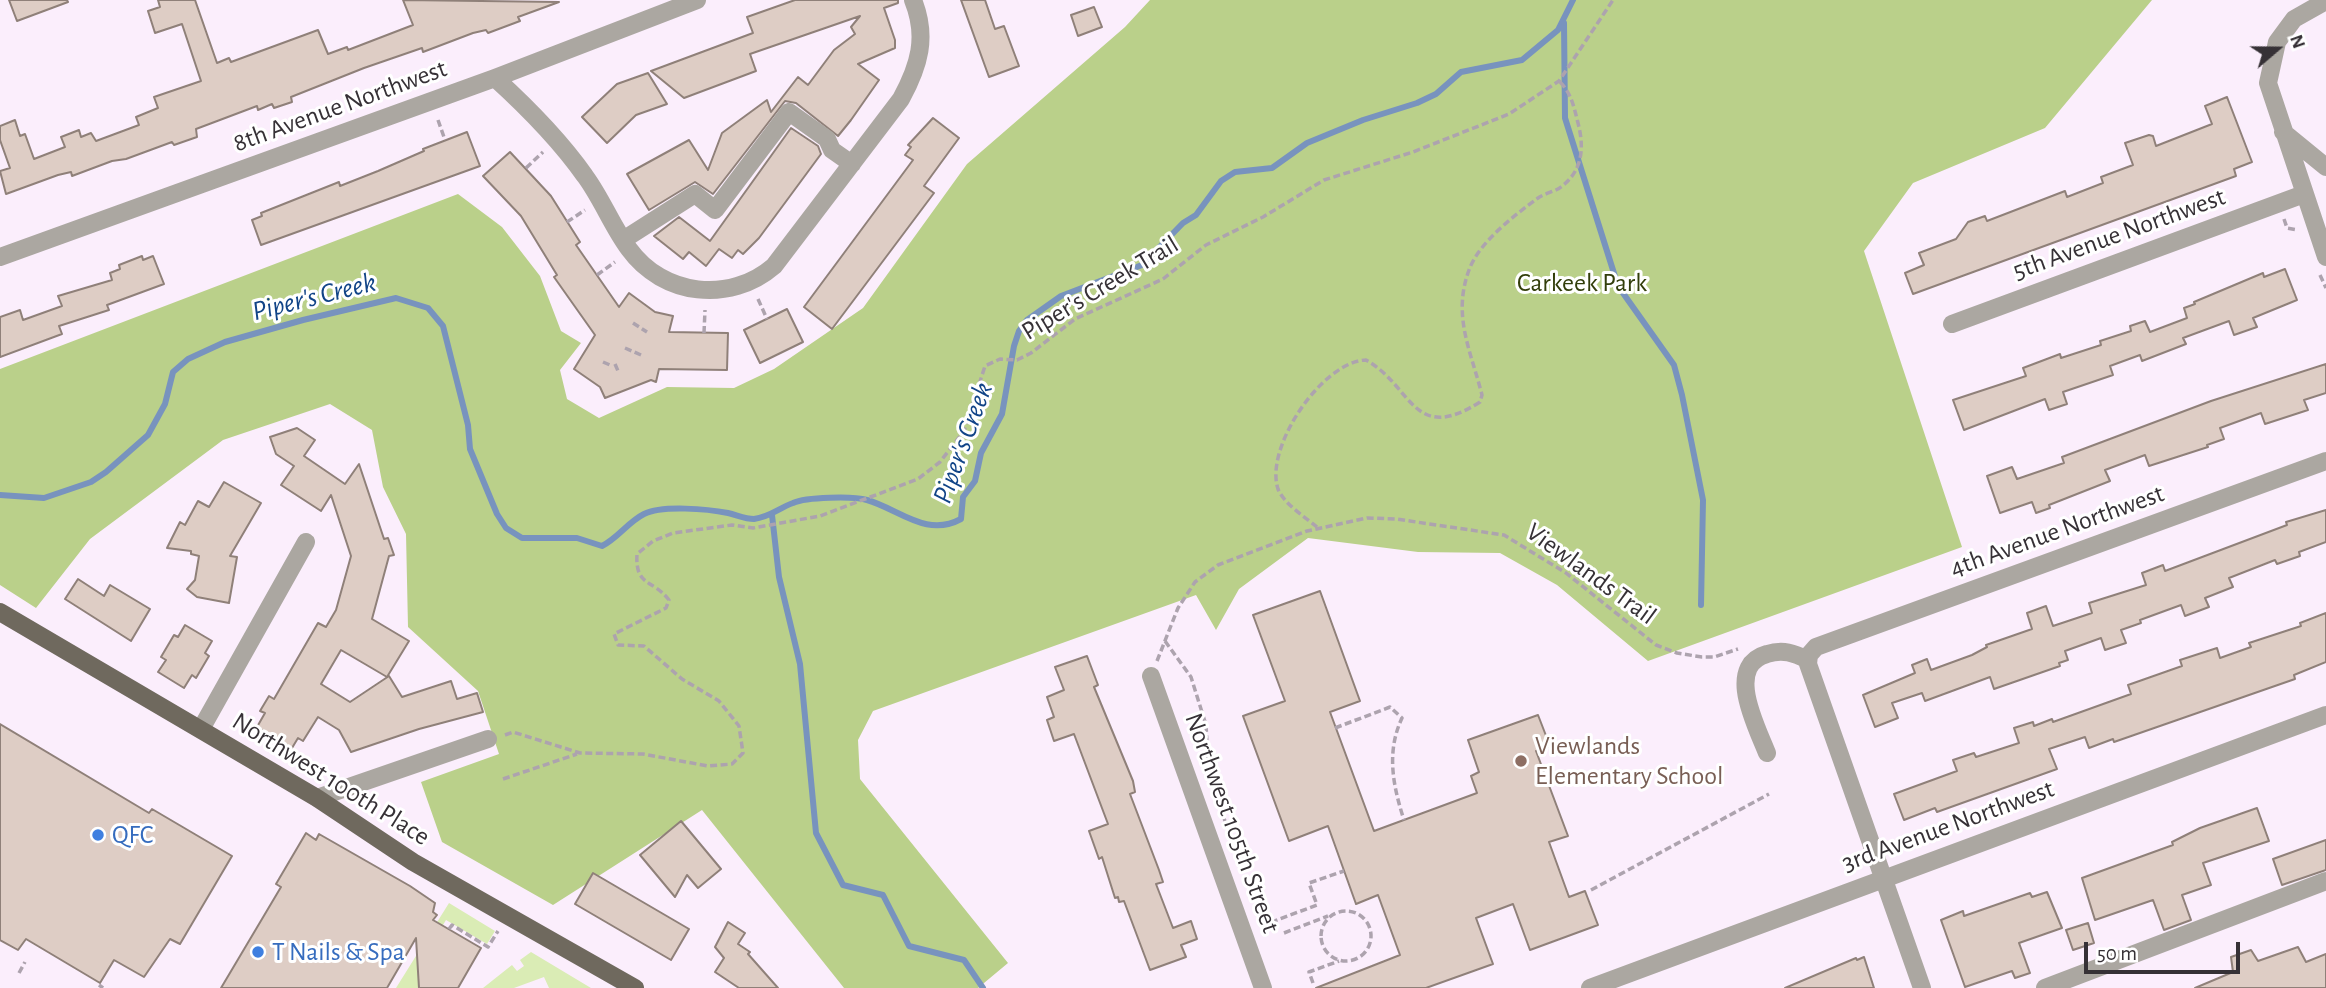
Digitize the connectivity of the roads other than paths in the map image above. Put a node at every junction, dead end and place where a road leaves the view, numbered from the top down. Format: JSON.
{"nodes":[{"id":1,"x":697,"y":0,"type":"edge"},
{"id":2,"x":913,"y":0,"type":"edge"},
{"id":3,"x":2326,"y":1,"type":"edge"},
{"id":4,"x":495,"y":78,"type":"junction"},
{"id":5,"x":2282,"y":131,"type":"junction"},
{"id":6,"x":852,"y":164,"type":"junction"},
{"id":7,"x":2326,"y":167,"type":"edge"},
{"id":8,"x":2304,"y":194,"type":"junction"},
{"id":9,"x":623,"y":240,"type":"junction"},
{"id":10,"x":0,"y":257,"type":"edge"},
{"id":11,"x":2326,"y":257,"type":"edge"},
{"id":12,"x":1952,"y":324,"type":"dead end"},
{"id":13,"x":2326,"y":461,"type":"edge"},
{"id":14,"x":306,"y":542,"type":"dead end"},
{"id":15,"x":0,"y":612,"type":"edge"},
{"id":16,"x":1809,"y":658,"type":"junction"},
{"id":17,"x":1151,"y":676,"type":"road end"},
{"id":18,"x":2326,"y":715,"type":"edge"},
{"id":19,"x":201,"y":729,"type":"junction"},
{"id":20,"x":491,"y":738,"type":"road end"},
{"id":21,"x":1766,"y":753,"type":"dead end"},
{"id":22,"x":317,"y":798,"type":"junction"},
{"id":23,"x":1884,"y":878,"type":"junction"},
{"id":24,"x":2326,"y":881,"type":"edge"},
{"id":25,"x":635,"y":988,"type":"edge"},
{"id":26,"x":1263,"y":988,"type":"edge"},
{"id":27,"x":1590,"y":988,"type":"edge"},
{"id":28,"x":1922,"y":988,"type":"edge"},
{"id":29,"x":2045,"y":988,"type":"edge"}],
"edges":[{"from":1,"to":4,"type":"street","name":"8th Avenue Northwest"},
{"from":2,"to":6,"type":"street"},
{"from":3,"to":5,"type":"street"},
{"from":4,"to":9,"type":"street"},
{"from":4,"to":10,"type":"street","name":"8th Avenue Northwest"},
{"from":5,"to":7,"type":"street"},
{"from":5,"to":8,"type":"street"},
{"from":6,"to":9,"type":"street"},
{"from":6,"to":9,"type":"street"},
{"from":8,"to":11,"type":"street"},
{"from":8,"to":12,"type":"street","name":"5th Avenue Northwest"},
{"from":13,"to":16,"type":"street","name":"4th Avenue Northwest"},
{"from":14,"to":19,"type":"street"},
{"from":15,"to":19,"type":"main road","name":"Northwest 100th Place"},
{"from":16,"to":21,"type":"street"},
{"from":16,"to":23,"type":"street"},
{"from":17,"to":26,"type":"street","name":"Northwest 105th Street"},
{"from":18,"to":23,"type":"street","name":"3rd Avenue Northwest"},
{"from":19,"to":22,"type":"main road","name":"Northwest 100th Place"},
{"from":20,"to":22,"type":"street"},
{"from":22,"to":25,"type":"main road","name":"Northwest 100th Place"},
{"from":23,"to":27,"type":"street","name":"3rd Avenue Northwest"},
{"from":23,"to":28,"type":"street"},
{"from":24,"to":29,"type":"street"}]}
